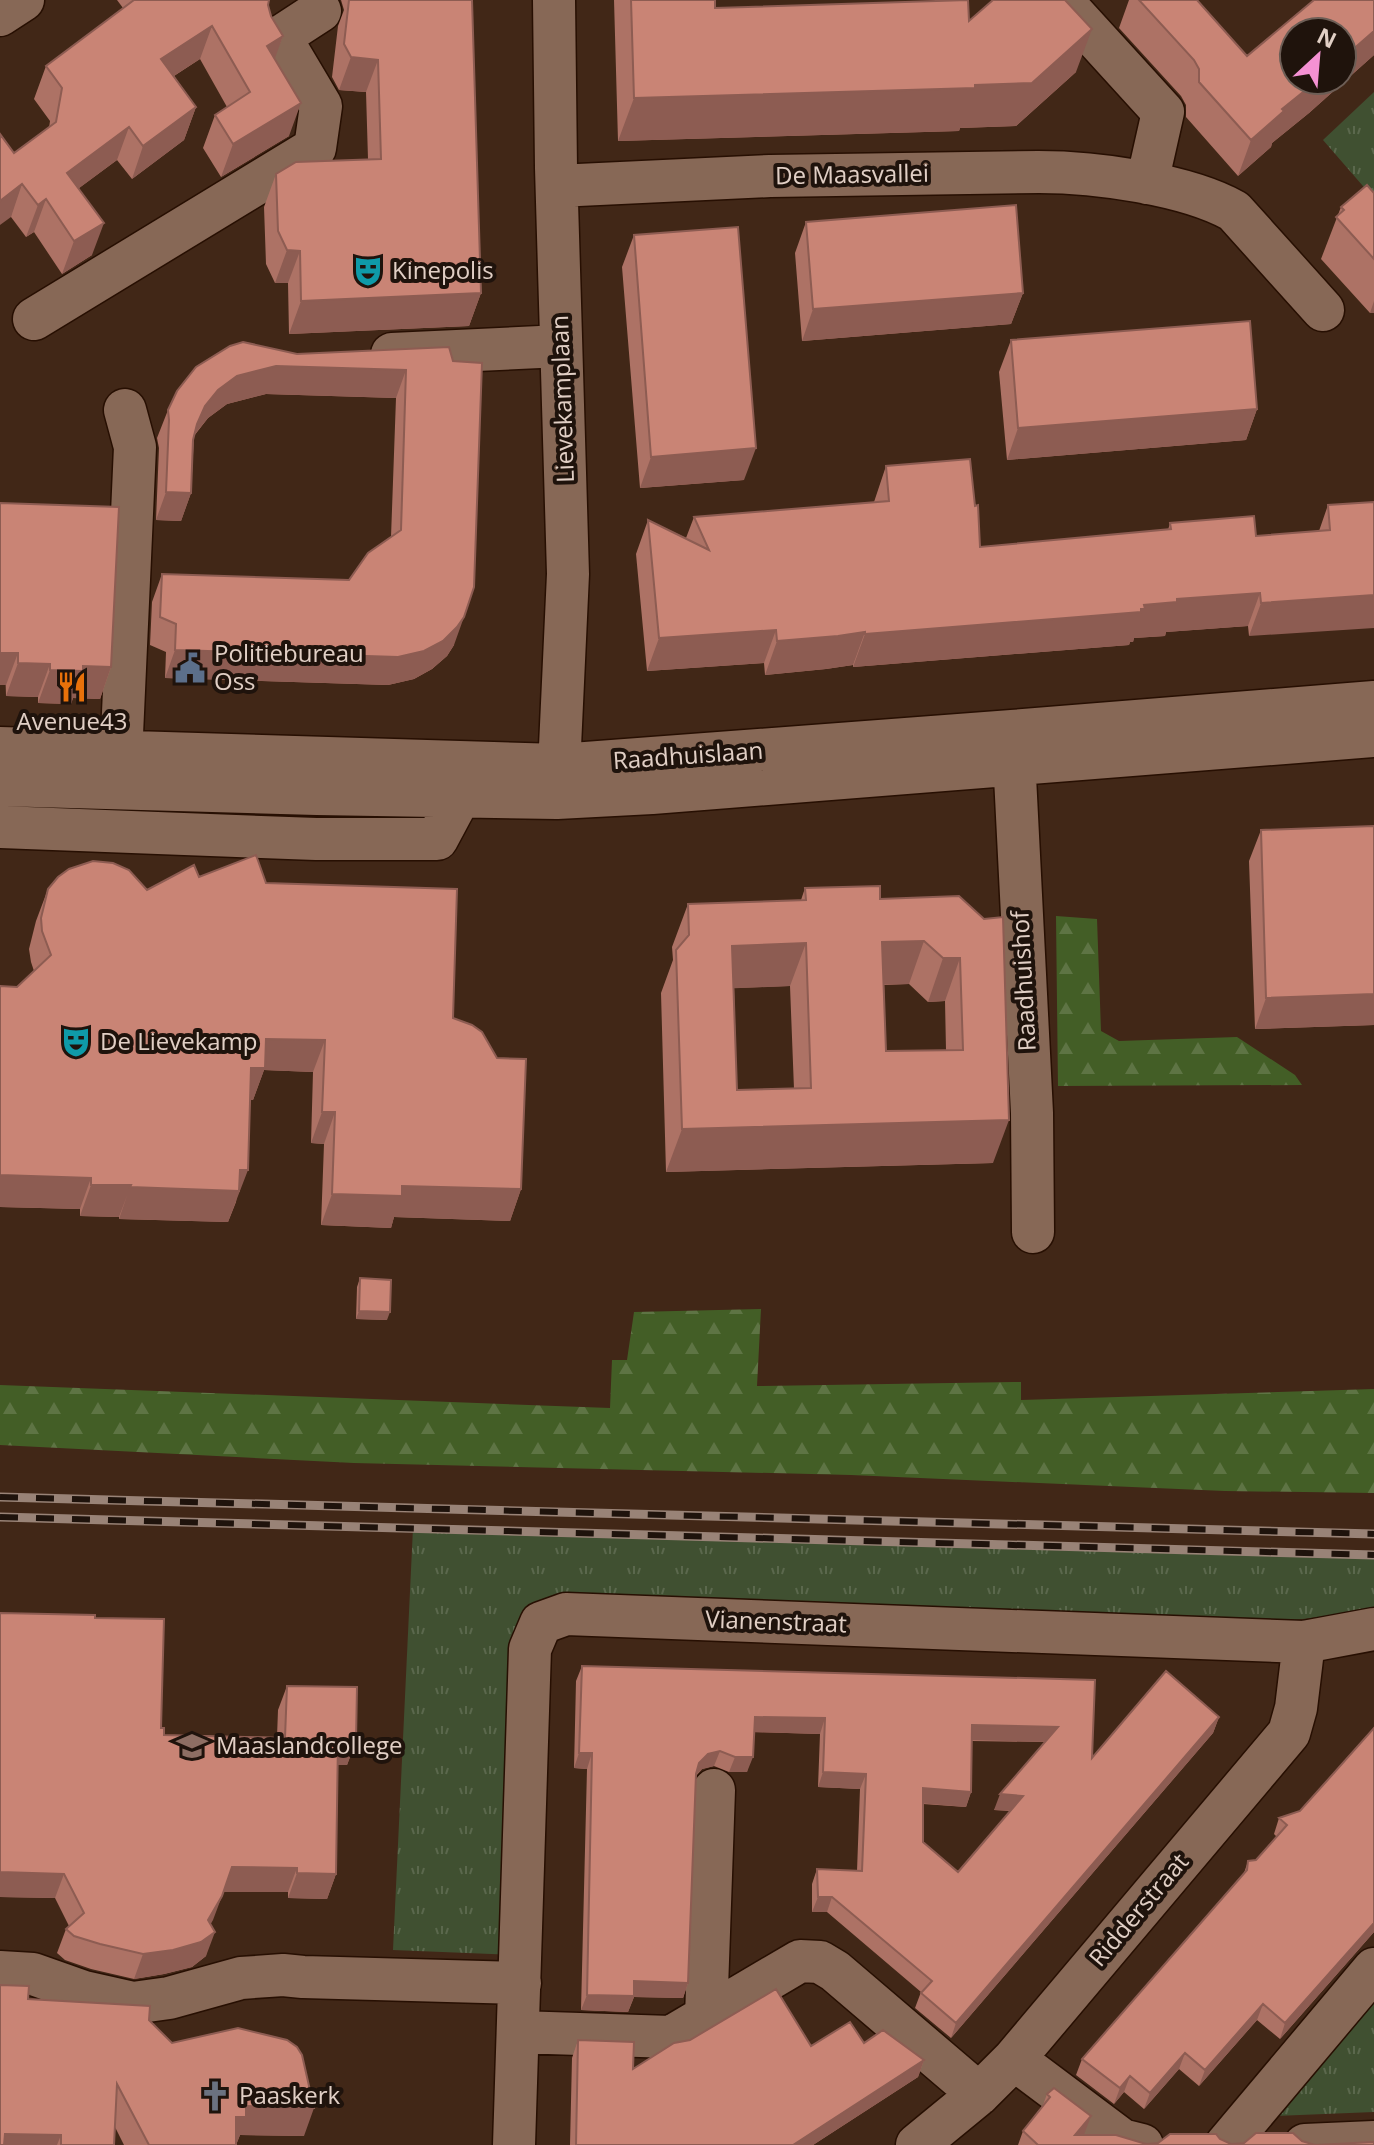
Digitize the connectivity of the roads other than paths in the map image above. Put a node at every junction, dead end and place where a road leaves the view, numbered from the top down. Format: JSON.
{"nodes":[{"id":1,"x":554,"y":0,"type":"edge"},
{"id":2,"x":1061,"y":0,"type":"edge"},
{"id":3,"x":320,"y":11,"type":"dead end"},
{"id":4,"x":1147,"y":183,"type":"junction"},
{"id":5,"x":557,"y":186,"type":"junction"},
{"id":6,"x":1323,"y":310,"type":"dead end"},
{"id":7,"x":34,"y":319,"type":"dead end"},
{"id":8,"x":561,"y":346,"type":"junction"},
{"id":9,"x":348,"y":356,"type":"edge"},
{"id":10,"x":125,"y":410,"type":"dead end"},
{"id":11,"x":1374,"y":702,"type":"edge"},
{"id":12,"x":1374,"y":736,"type":"edge"},
{"id":13,"x":0,"y":748,"type":"edge"},
{"id":14,"x":1014,"y":748,"type":"junction"},
{"id":15,"x":120,"y":771,"type":"junction"},
{"id":16,"x":558,"y":782,"type":"junction"},
{"id":17,"x":0,"y":785,"type":"edge"},
{"id":18,"x":460,"y":796,"type":"junction"},
{"id":19,"x":0,"y":827,"type":"edge"},
{"id":20,"x":1033,"y":1232,"type":"dead end"},
{"id":21,"x":1374,"y":1629,"type":"edge"},
{"id":22,"x":1304,"y":1642,"type":"junction"},
{"id":23,"x":714,"y":1790,"type":"dead end"},
{"id":24,"x":1374,"y":1969,"type":"edge"},
{"id":25,"x":0,"y":1972,"type":"edge"},
{"id":26,"x":520,"y":1983,"type":"junction"},
{"id":27,"x":706,"y":2017,"type":"junction"},
{"id":28,"x":518,"y":2032,"type":"junction"},
{"id":29,"x":1014,"y":2059,"type":"junction"},
{"id":30,"x":979,"y":2094,"type":"junction"},
{"id":31,"x":1374,"y":2142,"type":"edge"},
{"id":32,"x":514,"y":2145,"type":"edge"},
{"id":33,"x":917,"y":2145,"type":"edge"},
{"id":34,"x":1142,"y":2145,"type":"edge"},
{"id":35,"x":1226,"y":2145,"type":"edge"},
{"id":36,"x":1305,"y":2145,"type":"edge"}],
"edges":[{"from":1,"to":5,"type":"street","name":"Lievekamplaan"},
{"from":2,"to":4,"type":"street"},
{"from":3,"to":7,"type":"street"},
{"from":4,"to":5,"type":"street","name":"De Maasvallei"},
{"from":4,"to":6,"type":"street","name":"De Maasvallei"},
{"from":5,"to":8,"type":"street","name":"Lievekamplaan"},
{"from":8,"to":9,"type":"street"},
{"from":8,"to":16,"type":"street","name":"Lievekamplaan"},
{"from":10,"to":15,"type":"street"},
{"from":11,"to":14,"type":"street","name":"Raadhuislaan"},
{"from":12,"to":14,"type":"street","name":"Raadhuislaan"},
{"from":13,"to":15,"type":"street","name":"Raadhuislaan"},
{"from":14,"to":16,"type":"street","name":"Raadhuislaan"},
{"from":14,"to":20,"type":"street","name":"Raadhuishof"},
{"from":15,"to":16,"type":"street","name":"Raadhuislaan"},
{"from":15,"to":17,"type":"street","name":"Raadhuislaan"},
{"from":15,"to":18,"type":"street","name":"Raadhuislaan"},
{"from":16,"to":18,"type":"street","name":"Raadhuislaan"},
{"from":18,"to":19,"type":"street"},
{"from":21,"to":22,"type":"street","name":"Vianenstraat"},
{"from":22,"to":26,"type":"street","name":"Vianenstraat"},
{"from":22,"to":29,"type":"street","name":"Ridderstraat"},
{"from":23,"to":27,"type":"street"},
{"from":24,"to":35,"type":"street"},
{"from":25,"to":26,"type":"street"},
{"from":26,"to":28,"type":"street","name":"Vianenstraat"},
{"from":27,"to":28,"type":"street"},
{"from":27,"to":30,"type":"street"},
{"from":28,"to":32,"type":"street","name":"Vianenstraat"},
{"from":29,"to":30,"type":"street","name":"Ridderstraat"},
{"from":29,"to":34,"type":"street"},
{"from":30,"to":33,"type":"street","name":"Ridderstraat"},
{"from":31,"to":36,"type":"street"}]}
